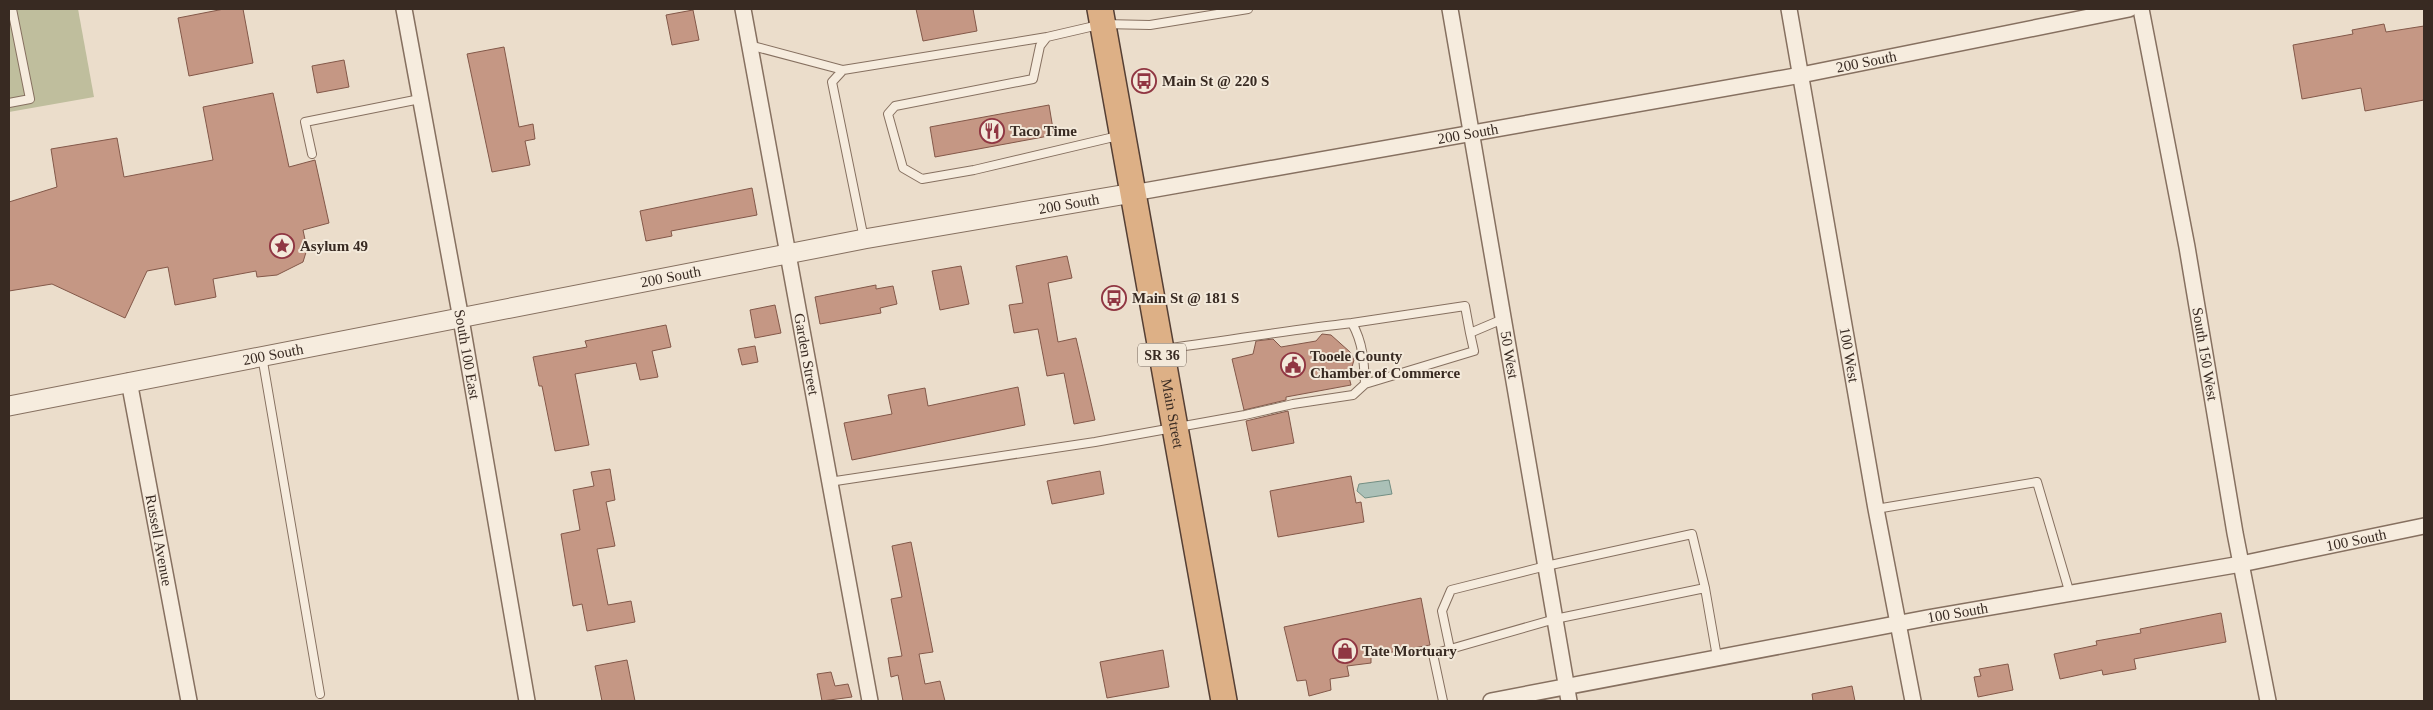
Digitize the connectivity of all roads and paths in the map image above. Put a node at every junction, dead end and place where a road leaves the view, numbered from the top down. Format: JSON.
{"nodes":[{"id":1,"x":12,"y":9,"type":"edge"},
{"id":2,"x":404,"y":9,"type":"edge"},
{"id":3,"x":743,"y":9,"type":"edge"},
{"id":4,"x":1248,"y":9,"type":"edge"},
{"id":5,"x":1450,"y":9,"type":"edge"},
{"id":6,"x":1789,"y":9,"type":"edge"},
{"id":7,"x":2129,"y":9,"type":"edge"},
{"id":8,"x":2141,"y":9,"type":"edge"},
{"id":9,"x":1102,"y":16,"type":"edge"},
{"id":10,"x":1046,"y":37,"type":"junction"},
{"id":11,"x":749,"y":45,"type":"junction"},
{"id":12,"x":843,"y":70,"type":"junction"},
{"id":13,"x":1801,"y":75,"type":"junction"},
{"id":14,"x":420,"y":99,"type":"junction"},
{"id":15,"x":9,"y":103,"type":"edge"},
{"id":16,"x":1471,"y":132,"type":"junction"},
{"id":17,"x":1123,"y":135,"type":"junction"},
{"id":18,"x":312,"y":154,"type":"dead end"},
{"id":19,"x":1133,"y":193,"type":"junction"},
{"id":20,"x":864,"y":239,"type":"junction"},
{"id":21,"x":786,"y":254,"type":"junction"},
{"id":22,"x":461,"y":319,"type":"junction"},
{"id":23,"x":1503,"y":319,"type":"junction"},
{"id":24,"x":1352,"y":323,"type":"junction"},
{"id":25,"x":1470,"y":333,"type":"junction"},
{"id":26,"x":1161,"y":350,"type":"junction"},
{"id":27,"x":262,"y":356,"type":"junction"},
{"id":28,"x":129,"y":381,"type":"junction"},
{"id":29,"x":1365,"y":384,"type":"junction"},
{"id":30,"x":9,"y":406,"type":"edge"},
{"id":31,"x":1175,"y":427,"type":"junction"},
{"id":32,"x":829,"y":482,"type":"junction"},
{"id":33,"x":1876,"y":509,"type":"junction"},
{"id":34,"x":2424,"y":526,"type":"edge"},
{"id":35,"x":2241,"y":564,"type":"junction"},
{"id":36,"x":1546,"y":566,"type":"junction"},
{"id":37,"x":1705,"y":588,"type":"junction"},
{"id":38,"x":2070,"y":594,"type":"junction"},
{"id":39,"x":1555,"y":619,"type":"junction"},
{"id":40,"x":1898,"y":623,"type":"junction"},
{"id":41,"x":1450,"y":649,"type":"junction"},
{"id":42,"x":1717,"y":657,"type":"junction"},
{"id":43,"x":320,"y":694,"type":"dead end"},
{"id":44,"x":1568,"y":694,"type":"edge"},
{"id":45,"x":189,"y":701,"type":"edge"},
{"id":46,"x":527,"y":701,"type":"edge"},
{"id":47,"x":870,"y":701,"type":"edge"},
{"id":48,"x":1224,"y":701,"type":"edge"},
{"id":49,"x":1443,"y":701,"type":"edge"},
{"id":50,"x":1491,"y":701,"type":"edge"},
{"id":51,"x":1913,"y":701,"type":"edge"},
{"id":52,"x":2268,"y":701,"type":"edge"}],
"edges":[{"from":1,"to":15,"type":"lane"},
{"from":2,"to":14,"type":"street","name":"South 100 East"},
{"from":3,"to":11,"type":"street","name":"Garden Street"},
{"from":4,"to":9,"type":"lane"},
{"from":5,"to":16,"type":"street","name":"50 West"},
{"from":6,"to":13,"type":"street","name":"100 West"},
{"from":7,"to":13,"type":"street","name":"200 South"},
{"from":8,"to":35,"type":"street","name":"South 150 West"},
{"from":9,"to":10,"type":"lane"},
{"from":9,"to":17,"type":"highway","name":"Main Street","number":"SR 36"},
{"from":10,"to":12,"type":"lane"},
{"from":10,"to":17,"type":"lane"},
{"from":11,"to":12,"type":"lane"},
{"from":11,"to":21,"type":"street","name":"Garden Street"},
{"from":12,"to":20,"type":"lane"},
{"from":13,"to":16,"type":"street","name":"200 South"},
{"from":13,"to":33,"type":"street","name":"100 West"},
{"from":14,"to":18,"type":"lane"},
{"from":14,"to":22,"type":"street","name":"South 100 East"},
{"from":16,"to":19,"type":"street","name":"200 South"},
{"from":16,"to":23,"type":"street","name":"50 West"},
{"from":17,"to":19,"type":"highway","name":"Main Street","number":"SR 36"},
{"from":19,"to":20,"type":"street","name":"200 South"},
{"from":19,"to":26,"type":"highway","name":"Main Street","number":"SR 36"},
{"from":20,"to":21,"type":"street","name":"200 South"},
{"from":21,"to":22,"type":"street","name":"200 South"},
{"from":21,"to":32,"type":"street","name":"Garden Street"},
{"from":22,"to":27,"type":"street","name":"200 South"},
{"from":22,"to":46,"type":"street","name":"South 100 East"},
{"from":23,"to":25,"type":"lane"},
{"from":23,"to":36,"type":"street","name":"50 West"},
{"from":24,"to":25,"type":"lane"},
{"from":24,"to":26,"type":"lane"},
{"from":24,"to":29,"type":"lane"},
{"from":25,"to":29,"type":"lane"},
{"from":26,"to":31,"type":"highway","name":"Main Street","number":"SR 36"},
{"from":27,"to":28,"type":"street","name":"200 South"},
{"from":27,"to":43,"type":"lane"},
{"from":28,"to":30,"type":"street","name":"200 South"},
{"from":28,"to":45,"type":"street","name":"Russell Avenue"},
{"from":29,"to":31,"type":"lane"},
{"from":31,"to":32,"type":"lane"},
{"from":31,"to":48,"type":"highway","name":"Main Street","number":"SR 36"},
{"from":32,"to":47,"type":"street","name":"Garden Street"},
{"from":33,"to":38,"type":"lane"},
{"from":33,"to":40,"type":"street","name":"100 West"},
{"from":34,"to":35,"type":"street","name":"100 South"},
{"from":35,"to":38,"type":"street","name":"100 South"},
{"from":35,"to":52,"type":"street","name":"South 150 West"},
{"from":36,"to":37,"type":"lane"},
{"from":36,"to":39,"type":"street","name":"50 West"},
{"from":36,"to":41,"type":"lane"},
{"from":37,"to":39,"type":"lane"},
{"from":37,"to":42,"type":"lane"},
{"from":38,"to":40,"type":"street","name":"100 South"},
{"from":39,"to":41,"type":"lane"},
{"from":39,"to":44,"type":"street","name":"50 West"},
{"from":40,"to":42,"type":"street","name":"100 South"},
{"from":40,"to":51,"type":"street","name":"100 West"},
{"from":41,"to":49,"type":"lane"},
{"from":42,"to":44,"type":"street","name":"100 South"},
{"from":44,"to":50,"type":"street","name":"100 South"}]}
